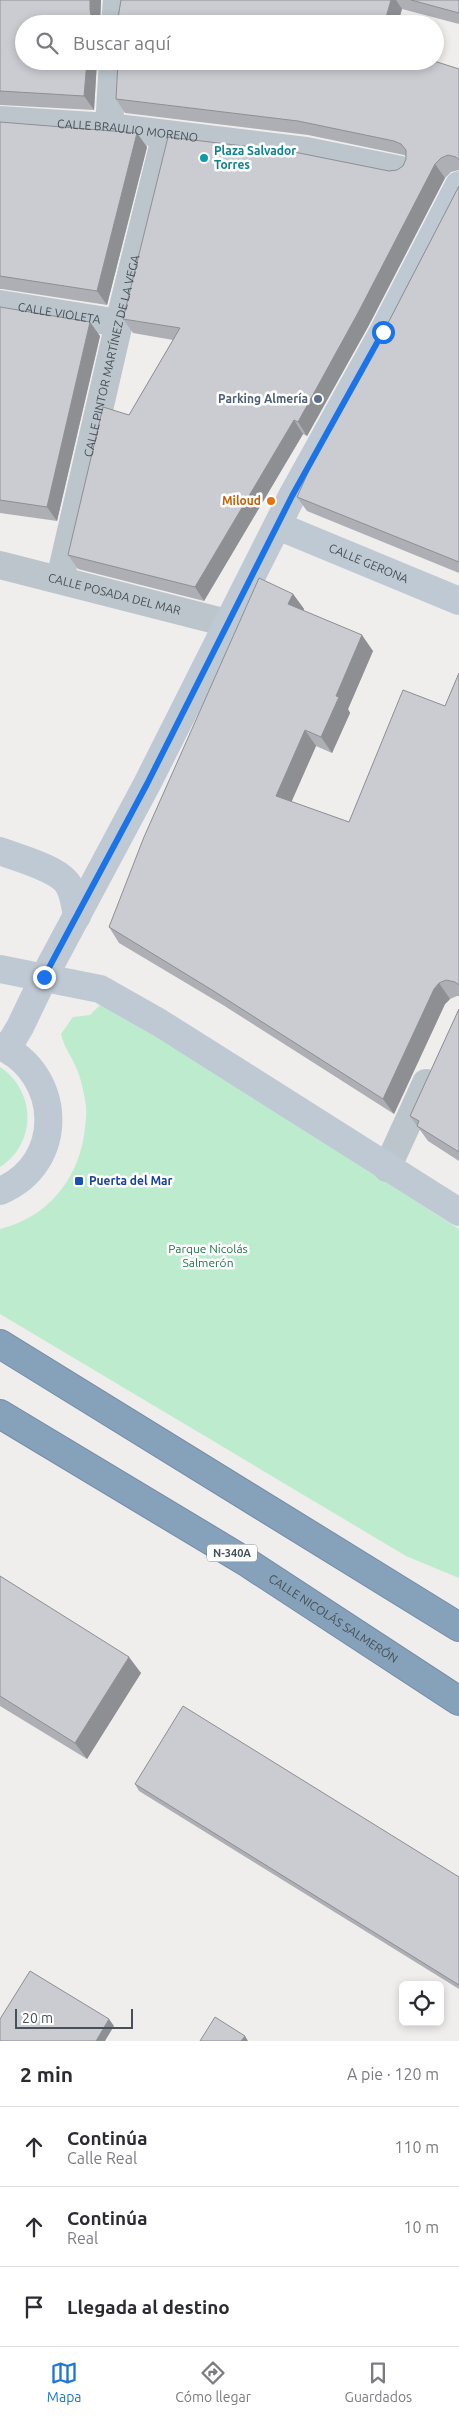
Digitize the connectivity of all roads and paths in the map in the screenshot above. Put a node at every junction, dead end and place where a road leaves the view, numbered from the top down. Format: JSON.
{"nodes":[{"id":1,"x":117,"y":0,"type":"edge"},
{"id":2,"x":116,"y":15,"type":"edge"},
{"id":3,"x":112,"y":70,"type":"edge"},
{"id":4,"x":0,"y":120,"type":"edge"},
{"id":5,"x":109,"y":127,"type":"junction"},
{"id":6,"x":166,"y":134,"type":"junction"},
{"id":7,"x":401,"y":170,"type":"edge"},
{"id":8,"x":459,"y":185,"type":"edge"},
{"id":9,"x":0,"y":304,"type":"edge"},
{"id":10,"x":119,"y":322,"type":"junction"},
{"id":11,"x":278,"y":526,"type":"junction"},
{"id":12,"x":0,"y":565,"type":"edge"},
{"id":13,"x":60,"y":580,"type":"junction"},
{"id":14,"x":459,"y":600,"type":"edge"},
{"id":15,"x":227,"y":623,"type":"junction"},
{"id":16,"x":0,"y":851,"type":"edge"},
{"id":17,"x":77,"y":916,"type":"junction"},
{"id":18,"x":0,"y":969,"type":"edge"},
{"id":19,"x":44,"y":977,"type":"junction"},
{"id":20,"x":3,"y":1047,"type":"edge"},
{"id":21,"x":435,"y":1064,"type":"edge"},
{"id":22,"x":387,"y":1168,"type":"junction"},
{"id":23,"x":0,"y":1191,"type":"edge"},
{"id":24,"x":459,"y":1212,"type":"edge"},
{"id":25,"x":0,"y":1344,"type":"edge"},
{"id":26,"x":0,"y":1414,"type":"edge"},
{"id":27,"x":459,"y":1627,"type":"edge"},
{"id":28,"x":459,"y":1701,"type":"edge"}],
"edges":[{"from":1,"to":2,"type":"street"},
{"from":3,"to":5,"type":"street"},
{"from":4,"to":5,"type":"street","name":"CALLE BRAULIO MORENO"},
{"from":5,"to":6,"type":"street","name":"CALLE BRAULIO MORENO"},
{"from":6,"to":7,"type":"street","name":"CALLE BRAULIO MORENO"},
{"from":6,"to":10,"type":"street","name":"CALLE PINTOR MARTÍNEZ DE LA VEGA"},
{"from":8,"to":11,"type":"street"},
{"from":9,"to":10,"type":"street","name":"CALLE VIOLETA"},
{"from":10,"to":13,"type":"street","name":"CALLE PINTOR MARTÍNEZ DE LA VEGA"},
{"from":11,"to":14,"type":"street","name":"CALLE GERONA"},
{"from":11,"to":15,"type":"street"},
{"from":12,"to":13,"type":"street","name":"CALLE POSADA DEL MAR"},
{"from":13,"to":15,"type":"street","name":"CALLE POSADA DEL MAR"},
{"from":15,"to":17,"type":"street"},
{"from":16,"to":17,"type":"street"},
{"from":17,"to":19,"type":"street"},
{"from":18,"to":19,"type":"street"},
{"from":19,"to":20,"type":"street"},
{"from":19,"to":22,"type":"street"},
{"from":20,"to":23,"type":"street"},
{"from":21,"to":22,"type":"street"},
{"from":22,"to":24,"type":"street"},
{"from":25,"to":27,"type":"highway"},
{"from":26,"to":28,"type":"highway","name":"CALLE NICOLÁS SALMERÓN","number":"N-340A"}]}
